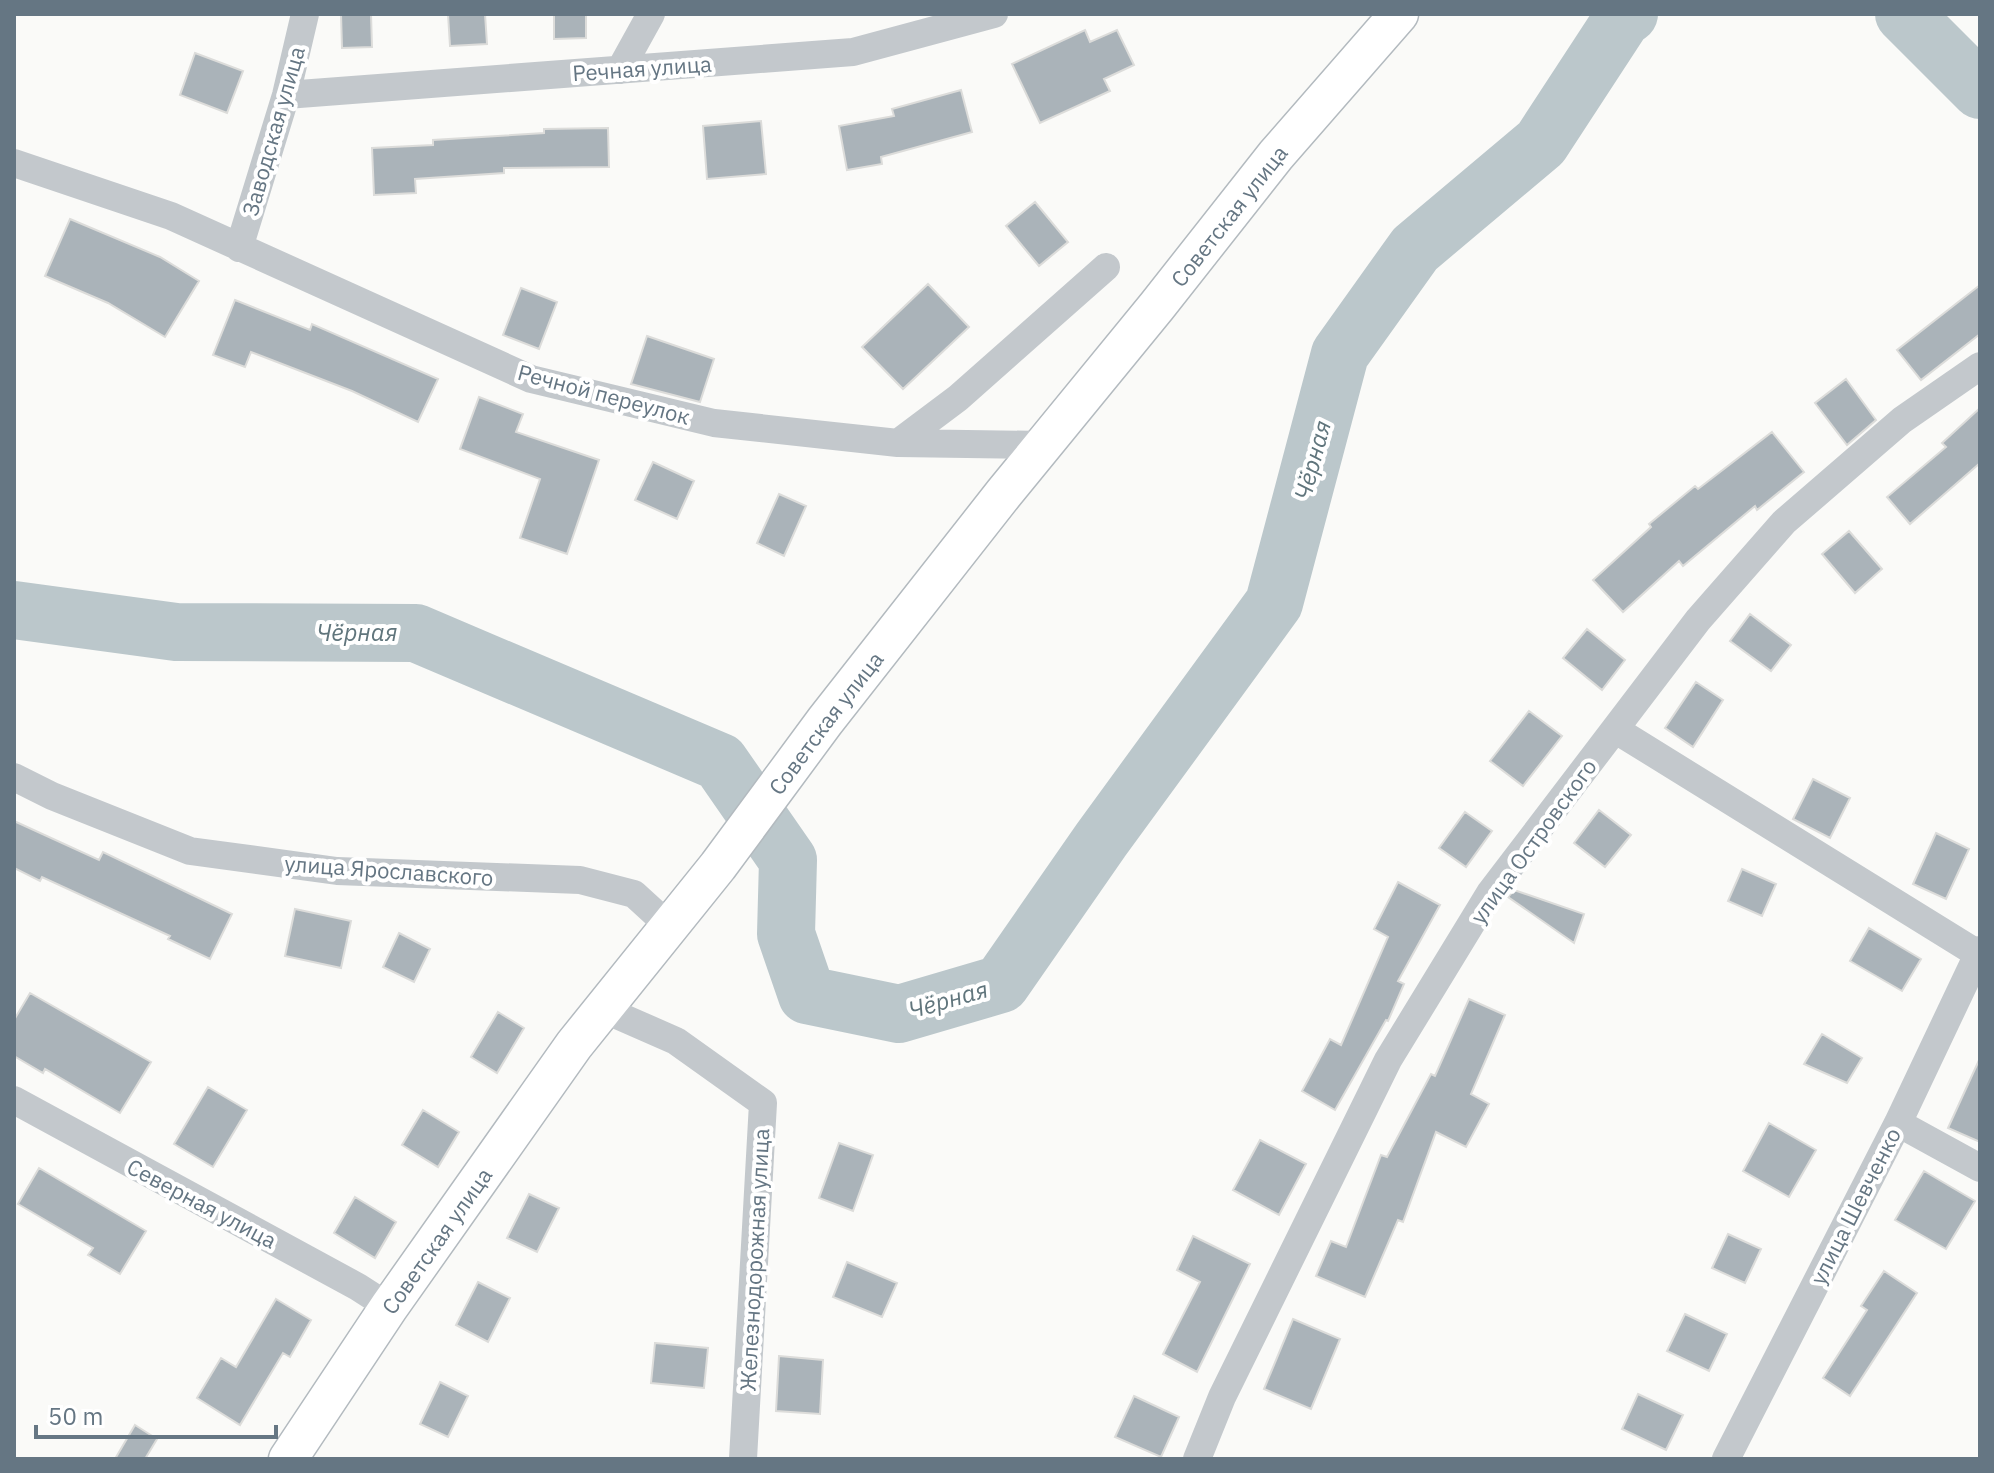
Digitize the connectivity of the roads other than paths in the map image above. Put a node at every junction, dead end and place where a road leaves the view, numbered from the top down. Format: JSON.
{"nodes":[{"id":1,"x":305,"y":14,"type":"edge"},
{"id":2,"x":651,"y":14,"type":"edge"},
{"id":3,"x":994,"y":14,"type":"edge"},
{"id":4,"x":1399,"y":14,"type":"edge"},
{"id":5,"x":620,"y":70,"type":"junction"},
{"id":6,"x":286,"y":95,"type":"junction"},
{"id":7,"x":14,"y":163,"type":"edge"},
{"id":8,"x":239,"y":248,"type":"junction"},
{"id":9,"x":1106,"y":267,"type":"dead end"},
{"id":10,"x":1980,"y":366,"type":"edge"},
{"id":11,"x":898,"y":443,"type":"junction"},
{"id":12,"x":1045,"y":445,"type":"junction"},
{"id":13,"x":1616,"y":730,"type":"junction"},
{"id":14,"x":14,"y":777,"type":"edge"},
{"id":15,"x":669,"y":926,"type":"junction"},
{"id":16,"x":1979,"y":952,"type":"edge"},
{"id":17,"x":603,"y":1009,"type":"junction"},
{"id":18,"x":14,"y":1100,"type":"edge"},
{"id":19,"x":1898,"y":1123,"type":"junction"},
{"id":20,"x":1980,"y":1168,"type":"edge"},
{"id":21,"x":389,"y":1307,"type":"junction"},
{"id":22,"x":288,"y":1459,"type":"edge"},
{"id":23,"x":743,"y":1459,"type":"edge"},
{"id":24,"x":1197,"y":1459,"type":"edge"},
{"id":25,"x":1726,"y":1459,"type":"edge"}],
"edges":[{"from":1,"to":6,"type":"street","name":"Заводская улица"},
{"from":2,"to":5,"type":"street"},
{"from":3,"to":5,"type":"street","name":"Речная улица"},
{"from":4,"to":12,"type":"main road","name":"Советская улица"},
{"from":5,"to":6,"type":"street","name":"Речная улица"},
{"from":6,"to":8,"type":"street","name":"Заводская улица"},
{"from":7,"to":8,"type":"street"},
{"from":8,"to":11,"type":"street","name":"Речной переулок"},
{"from":9,"to":11,"type":"street"},
{"from":10,"to":13,"type":"street","name":"улица Островского"},
{"from":11,"to":12,"type":"street","name":"Речной переулок"},
{"from":12,"to":15,"type":"main road","name":"Советская улица"},
{"from":13,"to":16,"type":"street"},
{"from":13,"to":24,"type":"street","name":"улица Островского"},
{"from":14,"to":15,"type":"street","name":"улица Ярославского"},
{"from":15,"to":17,"type":"main road","name":"Советская улица"},
{"from":16,"to":19,"type":"street","name":"улица Шевченко"},
{"from":17,"to":21,"type":"main road","name":"Советская улица"},
{"from":17,"to":23,"type":"street","name":"Железнодорожная улица"},
{"from":18,"to":21,"type":"street","name":"Северная улица"},
{"from":19,"to":20,"type":"street"},
{"from":19,"to":25,"type":"street","name":"улица Шевченко"},
{"from":21,"to":22,"type":"main road","name":"Советская улица"}]}
